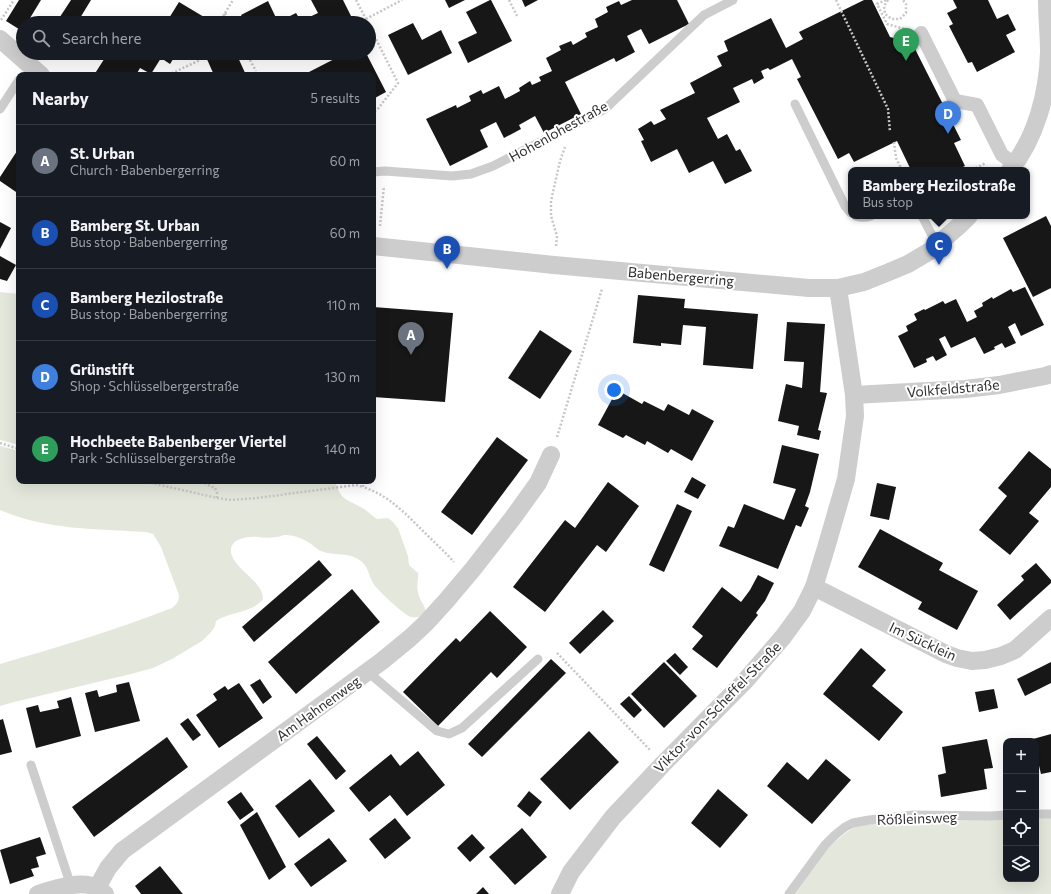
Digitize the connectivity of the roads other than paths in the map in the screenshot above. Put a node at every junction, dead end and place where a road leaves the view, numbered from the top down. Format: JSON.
{"nodes":[{"id":1,"x":733,"y":0,"type":"edge"},
{"id":2,"x":1047,"y":0,"type":"edge"},
{"id":3,"x":920,"y":33,"type":"road end"},
{"id":4,"x":0,"y":39,"type":"edge"},
{"id":5,"x":16,"y":54,"type":"edge"},
{"id":6,"x":22,"y":60,"type":"edge"},
{"id":7,"x":32,"y":70,"type":"edge"},
{"id":8,"x":16,"y":85,"type":"edge"},
{"id":9,"x":1048,"y":90,"type":"edge"},
{"id":10,"x":795,"y":104,"type":"dead end"},
{"id":11,"x":0,"y":109,"type":"edge"},
{"id":12,"x":1012,"y":167,"type":"edge"},
{"id":13,"x":376,"y":172,"type":"edge"},
{"id":14,"x":848,"y":210,"type":"edge"},
{"id":15,"x":923,"y":219,"type":"edge"},
{"id":16,"x":966,"y":219,"type":"edge"},
{"id":17,"x":936,"y":245,"type":"junction"},
{"id":18,"x":376,"y":246,"type":"edge"},
{"id":19,"x":838,"y":288,"type":"junction"},
{"id":20,"x":1051,"y":374,"type":"edge"},
{"id":21,"x":854,"y":395,"type":"junction"},
{"id":22,"x":551,"y":455,"type":"dead end"},
{"id":23,"x":814,"y":587,"type":"junction"},
{"id":24,"x":1051,"y":618,"type":"edge"},
{"id":25,"x":538,"y":659,"type":"dead end"},
{"id":26,"x":368,"y":672,"type":"junction"},
{"id":27,"x":31,"y":765,"type":"dead end"},
{"id":28,"x":1039,"y":814,"type":"edge"},
{"id":29,"x":1051,"y":814,"type":"edge"},
{"id":30,"x":1003,"y":815,"type":"edge"},
{"id":31,"x":71,"y":886,"type":"junction"},
{"id":32,"x":101,"y":891,"type":"edge"},
{"id":33,"x":38,"y":894,"type":"edge"},
{"id":34,"x":560,"y":894,"type":"edge"},
{"id":35,"x":789,"y":894,"type":"edge"}],
"edges":[{"from":1,"to":13,"type":"lane","name":"Hohenlohestraße"},
{"from":2,"to":9,"type":"street"},
{"from":3,"to":12,"type":"street"},
{"from":4,"to":5,"type":"street"},
{"from":6,"to":7,"type":"street"},
{"from":8,"to":11,"type":"lane"},
{"from":9,"to":12,"type":"street"},
{"from":10,"to":14,"type":"lane"},
{"from":15,"to":17,"type":"lane"},
{"from":16,"to":17,"type":"street","name":"Babenbergerring"},
{"from":17,"to":19,"type":"street","name":"Babenbergerring"},
{"from":18,"to":19,"type":"street","name":"Babenbergerring"},
{"from":19,"to":21,"type":"street","name":"Viktor-von-Scheffel-Straße"},
{"from":20,"to":21,"type":"street","name":"Volkfeldstraße"},
{"from":21,"to":23,"type":"street","name":"Viktor-von-Scheffel-Straße"},
{"from":22,"to":26,"type":"street","name":"Am Hahnenweg"},
{"from":23,"to":24,"type":"street","name":"Im Sücklein"},
{"from":23,"to":34,"type":"street","name":"Viktor-von-Scheffel-Straße"},
{"from":25,"to":26,"type":"lane"},
{"from":26,"to":32,"type":"street","name":"Am Hahnenweg"},
{"from":27,"to":31,"type":"lane"},
{"from":28,"to":29,"type":"lane"},
{"from":30,"to":35,"type":"lane","name":"Rößleinsweg"},
{"from":31,"to":32,"type":"street","name":"Am Hahnenweg"},
{"from":31,"to":33,"type":"street","name":"Am Hahnenweg"}]}
